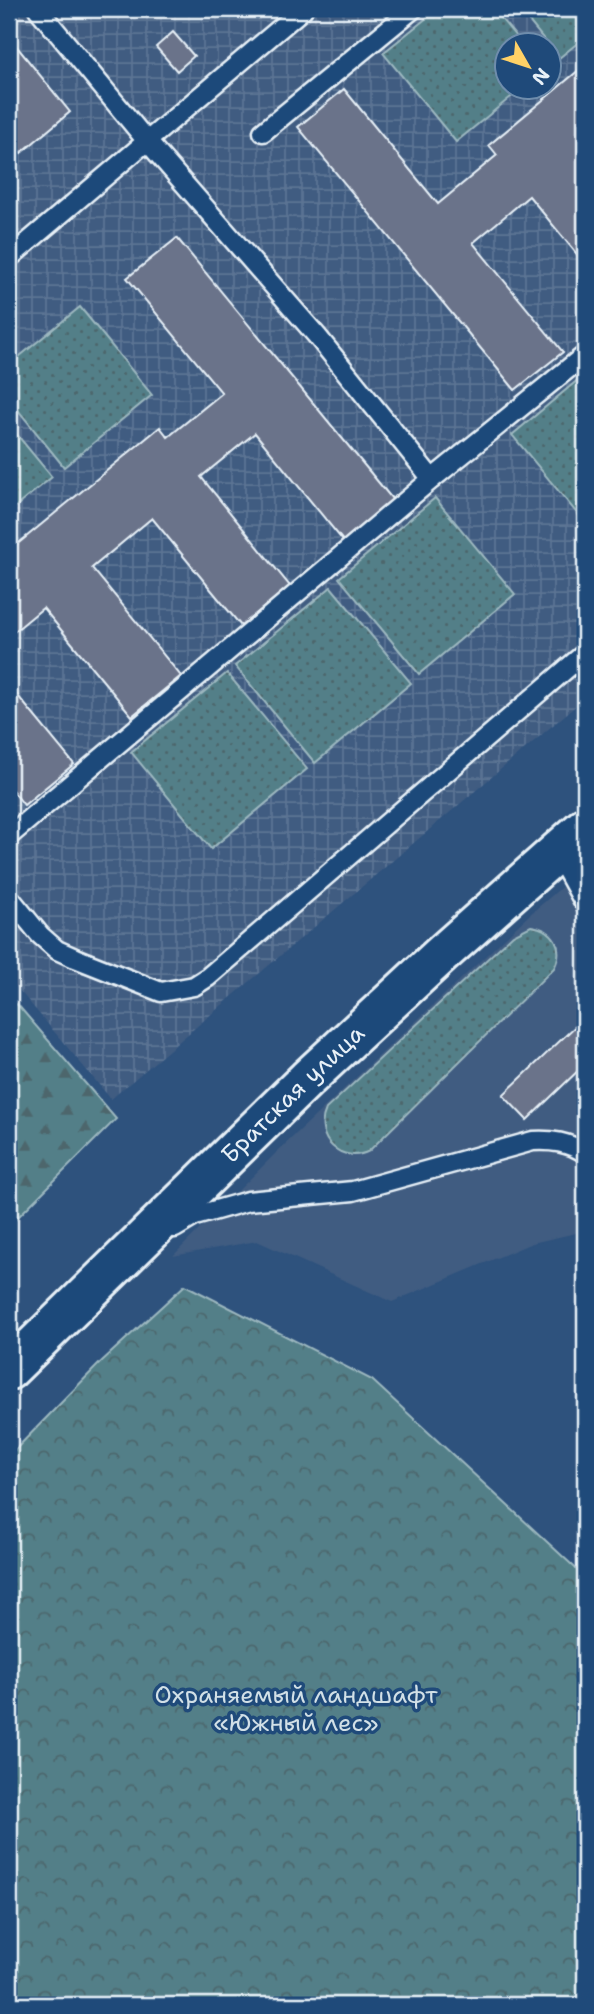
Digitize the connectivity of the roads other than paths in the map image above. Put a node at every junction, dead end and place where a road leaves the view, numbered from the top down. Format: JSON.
{"nodes":[{"id":1,"x":38,"y":9,"type":"edge"},
{"id":2,"x":303,"y":9,"type":"edge"},
{"id":3,"x":413,"y":9,"type":"edge"},
{"id":4,"x":263,"y":132,"type":"dead end"},
{"id":5,"x":146,"y":140,"type":"junction"},
{"id":6,"x":9,"y":258,"type":"edge"},
{"id":7,"x":585,"y":355,"type":"edge"},
{"id":8,"x":432,"y":479,"type":"junction"},
{"id":9,"x":585,"y":653,"type":"edge"},
{"id":10,"x":585,"y":827,"type":"edge"},
{"id":11,"x":9,"y":836,"type":"edge"},
{"id":12,"x":557,"y":853,"type":"junction"},
{"id":13,"x":9,"y":897,"type":"edge"},
{"id":14,"x":585,"y":904,"type":"edge"},
{"id":15,"x":585,"y":1153,"type":"edge"},
{"id":16,"x":68,"y":1312,"type":"junction"},
{"id":17,"x":9,"y":1370,"type":"edge"}],
"edges":[{"from":1,"to":5,"type":"lane"},
{"from":2,"to":5,"type":"lane"},
{"from":3,"to":4,"type":"lane"},
{"from":5,"to":6,"type":"lane"},
{"from":5,"to":8,"type":"lane"},
{"from":7,"to":8,"type":"lane"},
{"from":8,"to":11,"type":"lane"},
{"from":9,"to":13,"type":"lane"},
{"from":10,"to":12,"type":"main road","name":"Братская улица"},
{"from":12,"to":14,"type":"lane"},
{"from":12,"to":16,"type":"main road","name":"Братская улица"},
{"from":15,"to":16,"type":"lane"},
{"from":16,"to":17,"type":"main road","name":"Братская улица"}]}
